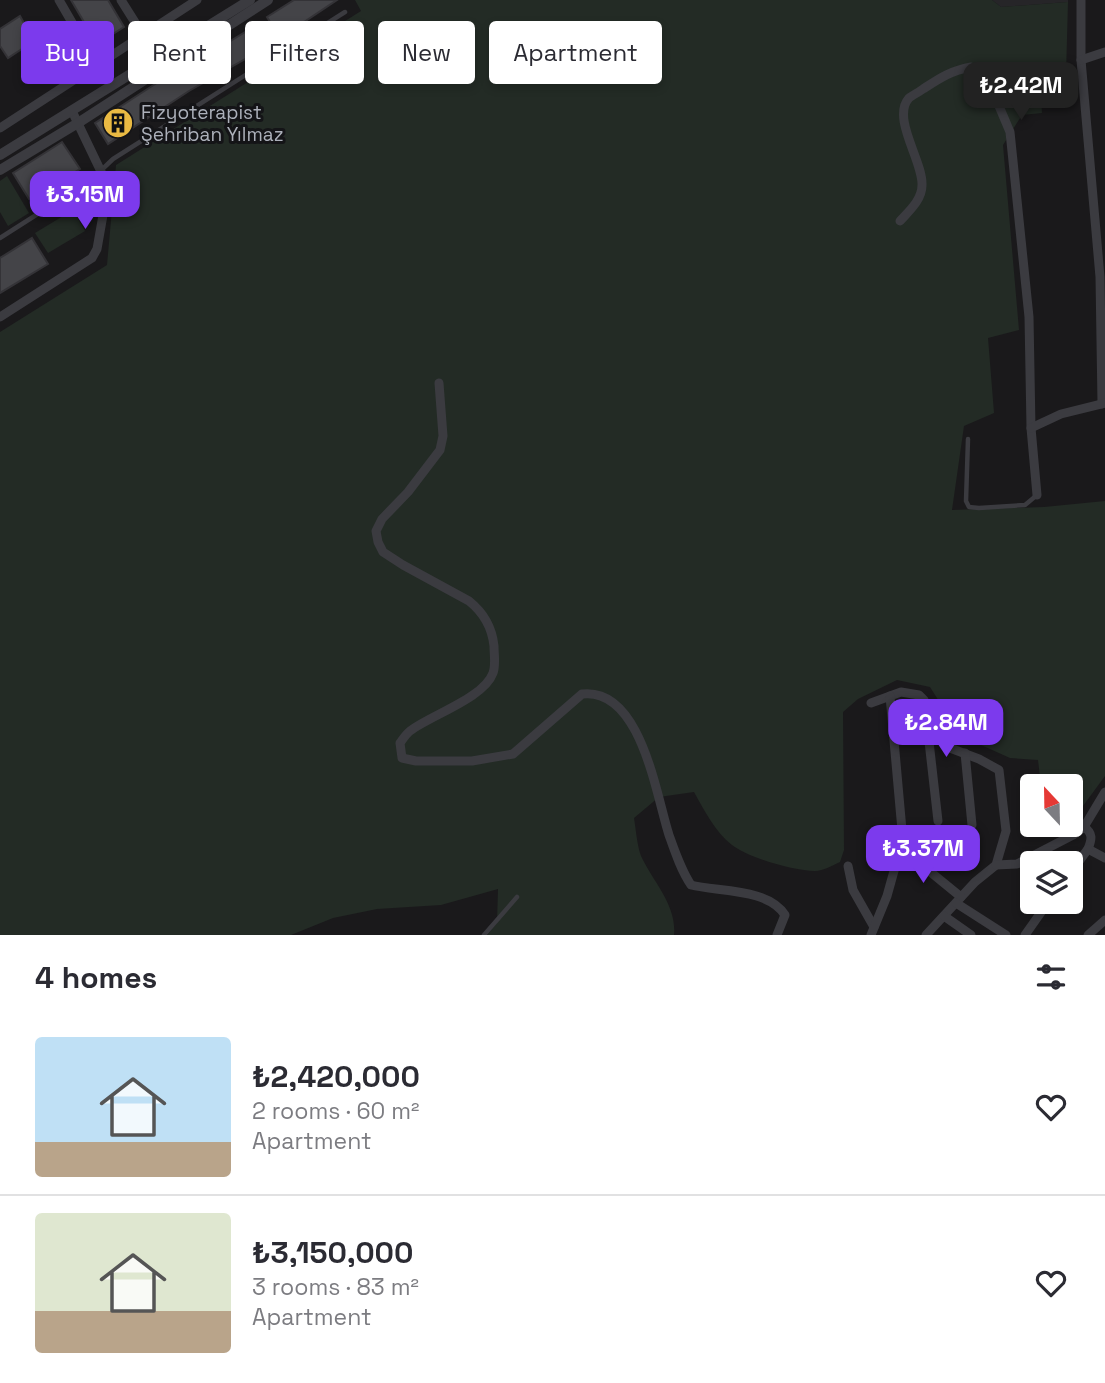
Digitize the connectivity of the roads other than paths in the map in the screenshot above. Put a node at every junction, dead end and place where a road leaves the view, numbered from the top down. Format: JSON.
{"nodes":[{"id":1,"x":59,"y":0,"type":"edge"},
{"id":2,"x":121,"y":0,"type":"edge"},
{"id":3,"x":197,"y":0,"type":"edge"},
{"id":4,"x":250,"y":0,"type":"edge"},
{"id":5,"x":268,"y":0,"type":"edge"},
{"id":6,"x":1081,"y":0,"type":"edge"},
{"id":7,"x":345,"y":12,"type":"dead end"},
{"id":8,"x":71,"y":21,"type":"edge"},
{"id":9,"x":134,"y":21,"type":"edge"},
{"id":10,"x":165,"y":21,"type":"edge"},
{"id":11,"x":1105,"y":52,"type":"edge"},
{"id":12,"x":1081,"y":60,"type":"junction"},
{"id":13,"x":66,"y":84,"type":"edge"},
{"id":14,"x":72,"y":110,"type":"junction"},
{"id":15,"x":78,"y":123,"type":"junction"},
{"id":16,"x":0,"y":128,"type":"edge"},
{"id":17,"x":0,"y":155,"type":"edge"},
{"id":18,"x":0,"y":170,"type":"edge"},
{"id":19,"x":101,"y":171,"type":"junction"},
{"id":20,"x":900,"y":221,"type":"dead end"},
{"id":21,"x":0,"y":238,"type":"edge"},
{"id":22,"x":0,"y":317,"type":"edge"},
{"id":23,"x":439,"y":383,"type":"dead end"},
{"id":24,"x":1104,"y":403,"type":"edge"},
{"id":25,"x":1031,"y":428,"type":"junction"},
{"id":26,"x":968,"y":439,"type":"dead end"},
{"id":27,"x":1037,"y":495,"type":"joint"},
{"id":28,"x":890,"y":696,"type":"junction"},
{"id":29,"x":924,"y":700,"type":"junction"},
{"id":30,"x":871,"y":703,"type":"dead end"},
{"id":31,"x":965,"y":753,"type":"junction"},
{"id":32,"x":1105,"y":792,"type":"edge"},
{"id":33,"x":938,"y":821,"type":"dead end"},
{"id":34,"x":972,"y":825,"type":"dead end"},
{"id":35,"x":1084,"y":827,"type":"junction"},
{"id":36,"x":1088,"y":849,"type":"junction"},
{"id":37,"x":899,"y":853,"type":"junction"},
{"id":38,"x":1083,"y":856,"type":"edge"},
{"id":39,"x":1105,"y":858,"type":"edge"},
{"id":40,"x":996,"y":865,"type":"junction"},
{"id":41,"x":848,"y":866,"type":"dead end"},
{"id":42,"x":517,"y":897,"type":"dead end"},
{"id":43,"x":959,"y":900,"type":"junction"},
{"id":44,"x":1040,"y":914,"type":"edge"},
{"id":45,"x":944,"y":916,"type":"junction"},
{"id":46,"x":1105,"y":920,"type":"edge"},
{"id":47,"x":872,"y":931,"type":"edge"},
{"id":48,"x":484,"y":935,"type":"edge"},
{"id":49,"x":777,"y":935,"type":"edge"},
{"id":50,"x":926,"y":935,"type":"edge"},
{"id":51,"x":971,"y":935,"type":"edge"},
{"id":52,"x":1006,"y":935,"type":"edge"},
{"id":53,"x":1025,"y":935,"type":"edge"},
{"id":54,"x":1088,"y":935,"type":"edge"}],
"edges":[{"from":1,"to":8,"type":"street"},
{"from":2,"to":9,"type":"street"},
{"from":3,"to":10,"type":"street"},
{"from":4,"to":14,"type":"street"},
{"from":5,"to":15,"type":"street"},
{"from":6,"to":12,"type":"street"},
{"from":7,"to":19,"type":"lane"},
{"from":11,"to":12,"type":"street"},
{"from":12,"to":24,"type":"street"},
{"from":13,"to":16,"type":"street"},
{"from":14,"to":15,"type":"street"},
{"from":14,"to":17,"type":"street"},
{"from":15,"to":18,"type":"street"},
{"from":15,"to":19,"type":"street"},
{"from":19,"to":21,"type":"lane"},
{"from":19,"to":22,"type":"street"},
{"from":20,"to":25,"type":"street"},
{"from":23,"to":49,"type":"street"},
{"from":24,"to":25,"type":"street"},
{"from":25,"to":27,"type":"street"},
{"from":26,"to":27,"type":"lane"},
{"from":28,"to":29,"type":"street"},
{"from":28,"to":30,"type":"street"},
{"from":28,"to":37,"type":"street"},
{"from":29,"to":31,"type":"street"},
{"from":29,"to":33,"type":"street"},
{"from":31,"to":34,"type":"street"},
{"from":31,"to":40,"type":"street"},
{"from":32,"to":35,"type":"street"},
{"from":35,"to":36,"type":"street"},
{"from":35,"to":40,"type":"street"},
{"from":36,"to":38,"type":"street"},
{"from":36,"to":39,"type":"street"},
{"from":37,"to":43,"type":"street"},
{"from":37,"to":47,"type":"street"},
{"from":40,"to":43,"type":"street"},
{"from":41,"to":47,"type":"street"},
{"from":42,"to":48,"type":"lane"},
{"from":43,"to":45,"type":"street"},
{"from":43,"to":52,"type":"street"},
{"from":44,"to":53,"type":"street"},
{"from":45,"to":50,"type":"street"},
{"from":45,"to":51,"type":"street"},
{"from":46,"to":54,"type":"street"}]}
